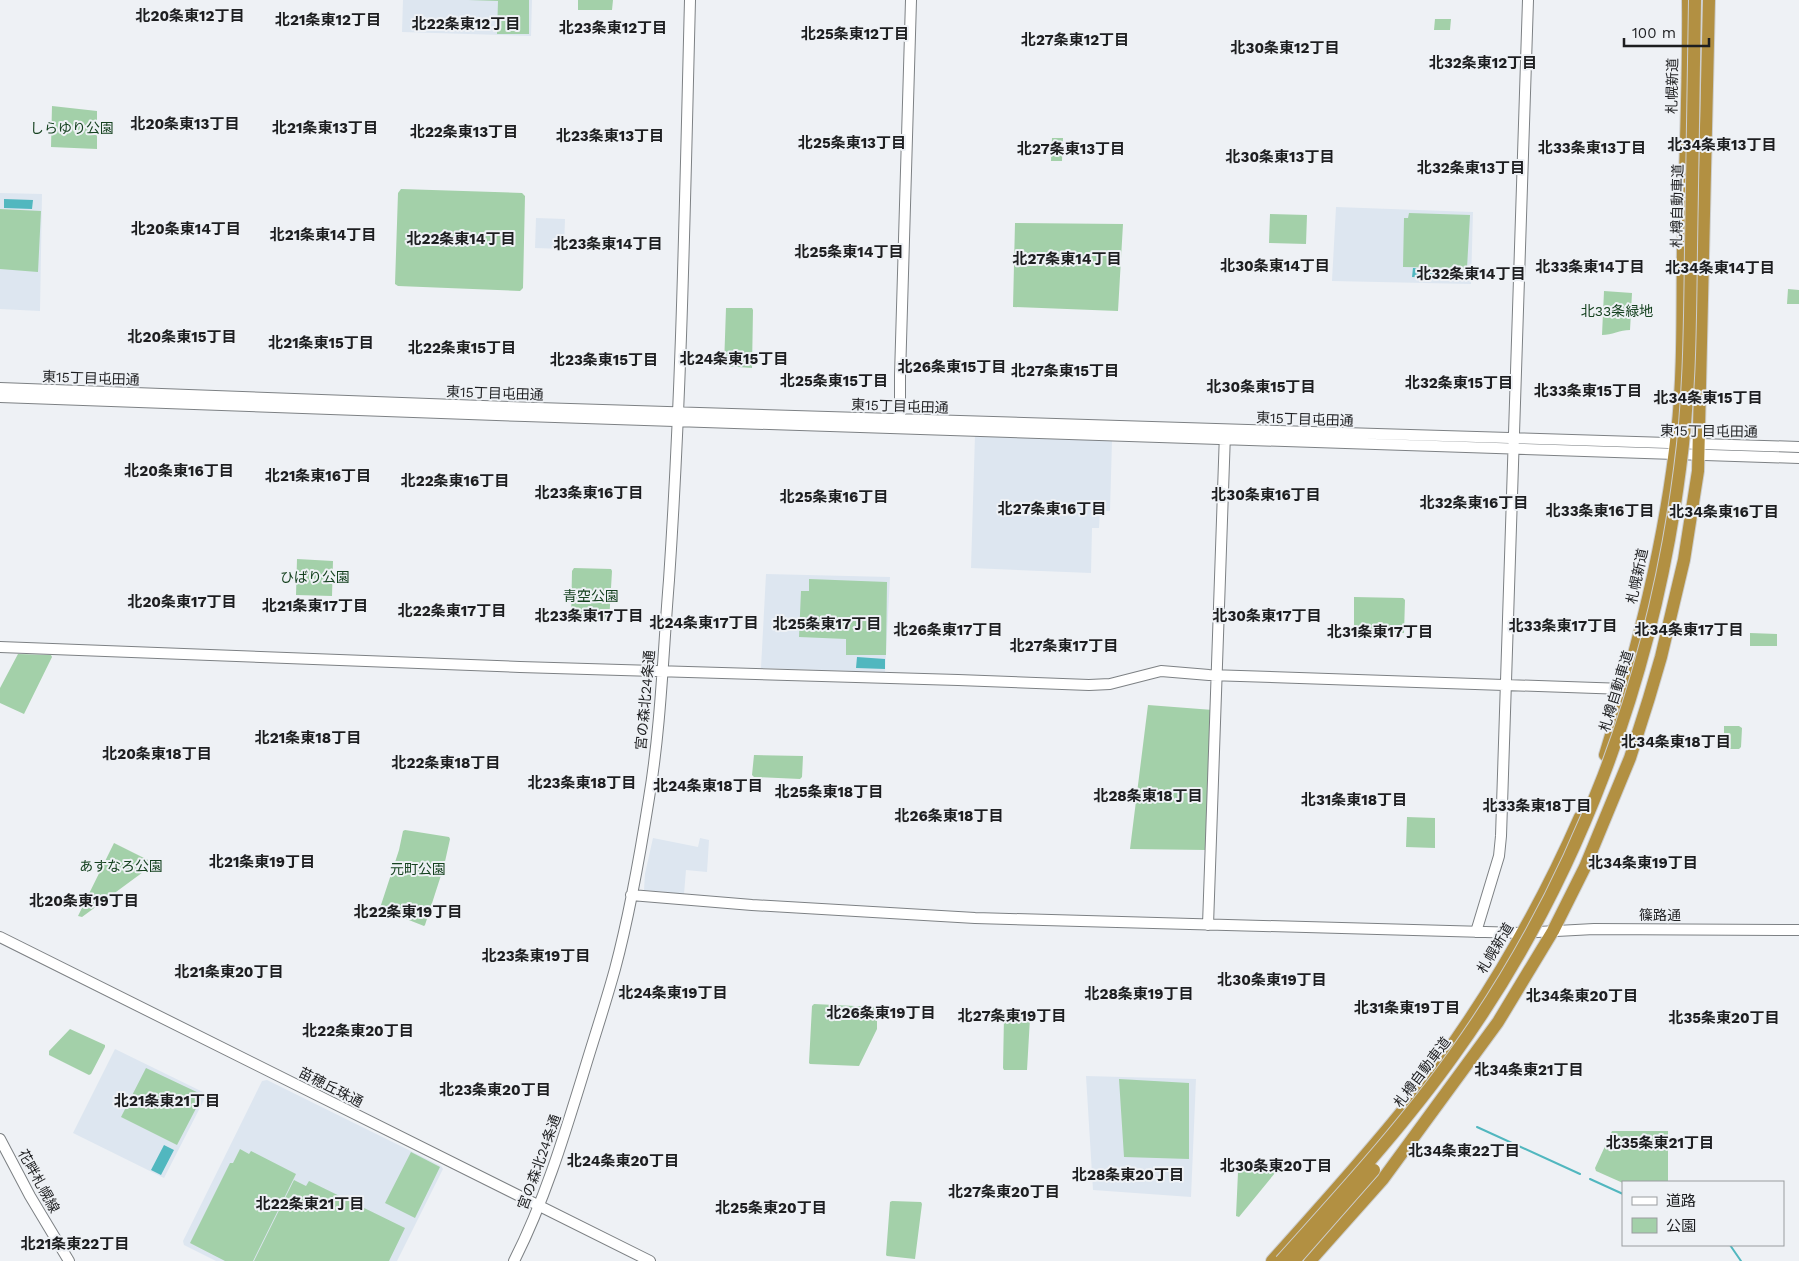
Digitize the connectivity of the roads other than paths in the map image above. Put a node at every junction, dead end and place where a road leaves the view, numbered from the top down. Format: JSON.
{"nodes":[{"id":1,"x":690,"y":0,"type":"edge"},
{"id":2,"x":911,"y":0,"type":"edge"},
{"id":3,"x":1528,"y":0,"type":"edge"},
{"id":4,"x":1688,"y":0,"type":"edge"},
{"id":5,"x":1695,"y":0,"type":"edge"},
{"id":6,"x":1703,"y":0,"type":"edge"},
{"id":7,"x":1709,"y":0,"type":"edge"},
{"id":8,"x":0,"y":388,"type":"edge"},
{"id":9,"x":0,"y":397,"type":"edge"},
{"id":10,"x":679,"y":417,"type":"junction"},
{"id":11,"x":900,"y":424,"type":"junction"},
{"id":12,"x":1225,"y":434,"type":"junction"},
{"id":13,"x":1514,"y":444,"type":"junction"},
{"id":14,"x":1799,"y":447,"type":"edge"},
{"id":15,"x":1674,"y":449,"type":"junction"},
{"id":16,"x":1700,"y":450,"type":"junction"},
{"id":17,"x":1799,"y":458,"type":"edge"},
{"id":18,"x":0,"y":647,"type":"edge"},
{"id":19,"x":662,"y":671,"type":"junction"},
{"id":20,"x":1217,"y":675,"type":"junction"},
{"id":21,"x":1506,"y":684,"type":"junction"},
{"id":22,"x":1625,"y":689,"type":"junction"},
{"id":23,"x":631,"y":895,"type":"junction"},
{"id":24,"x":1208,"y":925,"type":"junction"},
{"id":25,"x":1799,"y":930,"type":"edge"},
{"id":26,"x":1553,"y":931,"type":"junction"},
{"id":27,"x":1476,"y":932,"type":"junction"},
{"id":28,"x":1521,"y":933,"type":"junction"},
{"id":29,"x":0,"y":937,"type":"edge"},
{"id":30,"x":0,"y":1139,"type":"edge"},
{"id":31,"x":539,"y":1206,"type":"junction"},
{"id":32,"x":69,"y":1261,"type":"edge"},
{"id":33,"x":514,"y":1261,"type":"edge"},
{"id":34,"x":650,"y":1261,"type":"edge"},
{"id":35,"x":1272,"y":1261,"type":"edge"},
{"id":36,"x":1282,"y":1261,"type":"edge"},
{"id":37,"x":1294,"y":1261,"type":"edge"},
{"id":38,"x":1310,"y":1261,"type":"edge"}],
"edges":[{"from":1,"to":10,"type":"street","name":"宮の森北24条通"},
{"from":2,"to":11,"type":"street"},
{"from":3,"to":13,"type":"street"},
{"from":4,"to":15,"type":"highway","name":"札幌新道"},
{"from":5,"to":36,"type":"highway","name":"札樽自動車道","bridge":true},
{"from":6,"to":37,"type":"highway","name":"札樽自動車道","bridge":true},
{"from":7,"to":16,"type":"highway"},
{"from":8,"to":10,"type":"street","name":"東15丁目屯田通"},
{"from":9,"to":10,"type":"street","name":"東15丁目屯田通"},
{"from":10,"to":11,"type":"street","name":"東15丁目屯田通"},
{"from":10,"to":19,"type":"street","name":"宮の森北24条通"},
{"from":11,"to":12,"type":"street","name":"東15丁目屯田通"},
{"from":12,"to":13,"type":"street","name":"東15丁目屯田通"},
{"from":12,"to":20,"type":"street"},
{"from":13,"to":15,"type":"street","name":"東15丁目屯田通"},
{"from":13,"to":21,"type":"street"},
{"from":14,"to":16,"type":"street","name":"東15丁目屯田通"},
{"from":15,"to":16,"type":"street","name":"東15丁目屯田通"},
{"from":15,"to":22,"type":"highway","name":"札幌新道"},
{"from":16,"to":17,"type":"street","name":"東15丁目屯田通"},
{"from":16,"to":26,"type":"highway"},
{"from":18,"to":19,"type":"street"},
{"from":19,"to":20,"type":"street"},
{"from":19,"to":23,"type":"street","name":"宮の森北24条通"},
{"from":20,"to":21,"type":"street"},
{"from":20,"to":24,"type":"street"},
{"from":21,"to":22,"type":"street"},
{"from":21,"to":27,"type":"street"},
{"from":22,"to":28,"type":"highway","name":"札幌新道"},
{"from":23,"to":24,"type":"street","name":"篠路通"},
{"from":23,"to":31,"type":"street","name":"宮の森北24条通"},
{"from":24,"to":27,"type":"street","name":"篠路通"},
{"from":25,"to":26,"type":"street","name":"篠路通"},
{"from":26,"to":28,"type":"street","name":"篠路通"},
{"from":26,"to":38,"type":"highway"},
{"from":27,"to":28,"type":"street","name":"篠路通"},
{"from":28,"to":35,"type":"highway","name":"札幌新道"},
{"from":29,"to":31,"type":"street","name":"苗穂丘珠通"},
{"from":30,"to":32,"type":"street","name":"花畔札幌線"},
{"from":31,"to":33,"type":"street","name":"宮の森北24条通"},
{"from":31,"to":34,"type":"street","name":"苗穂丘珠通"}]}
